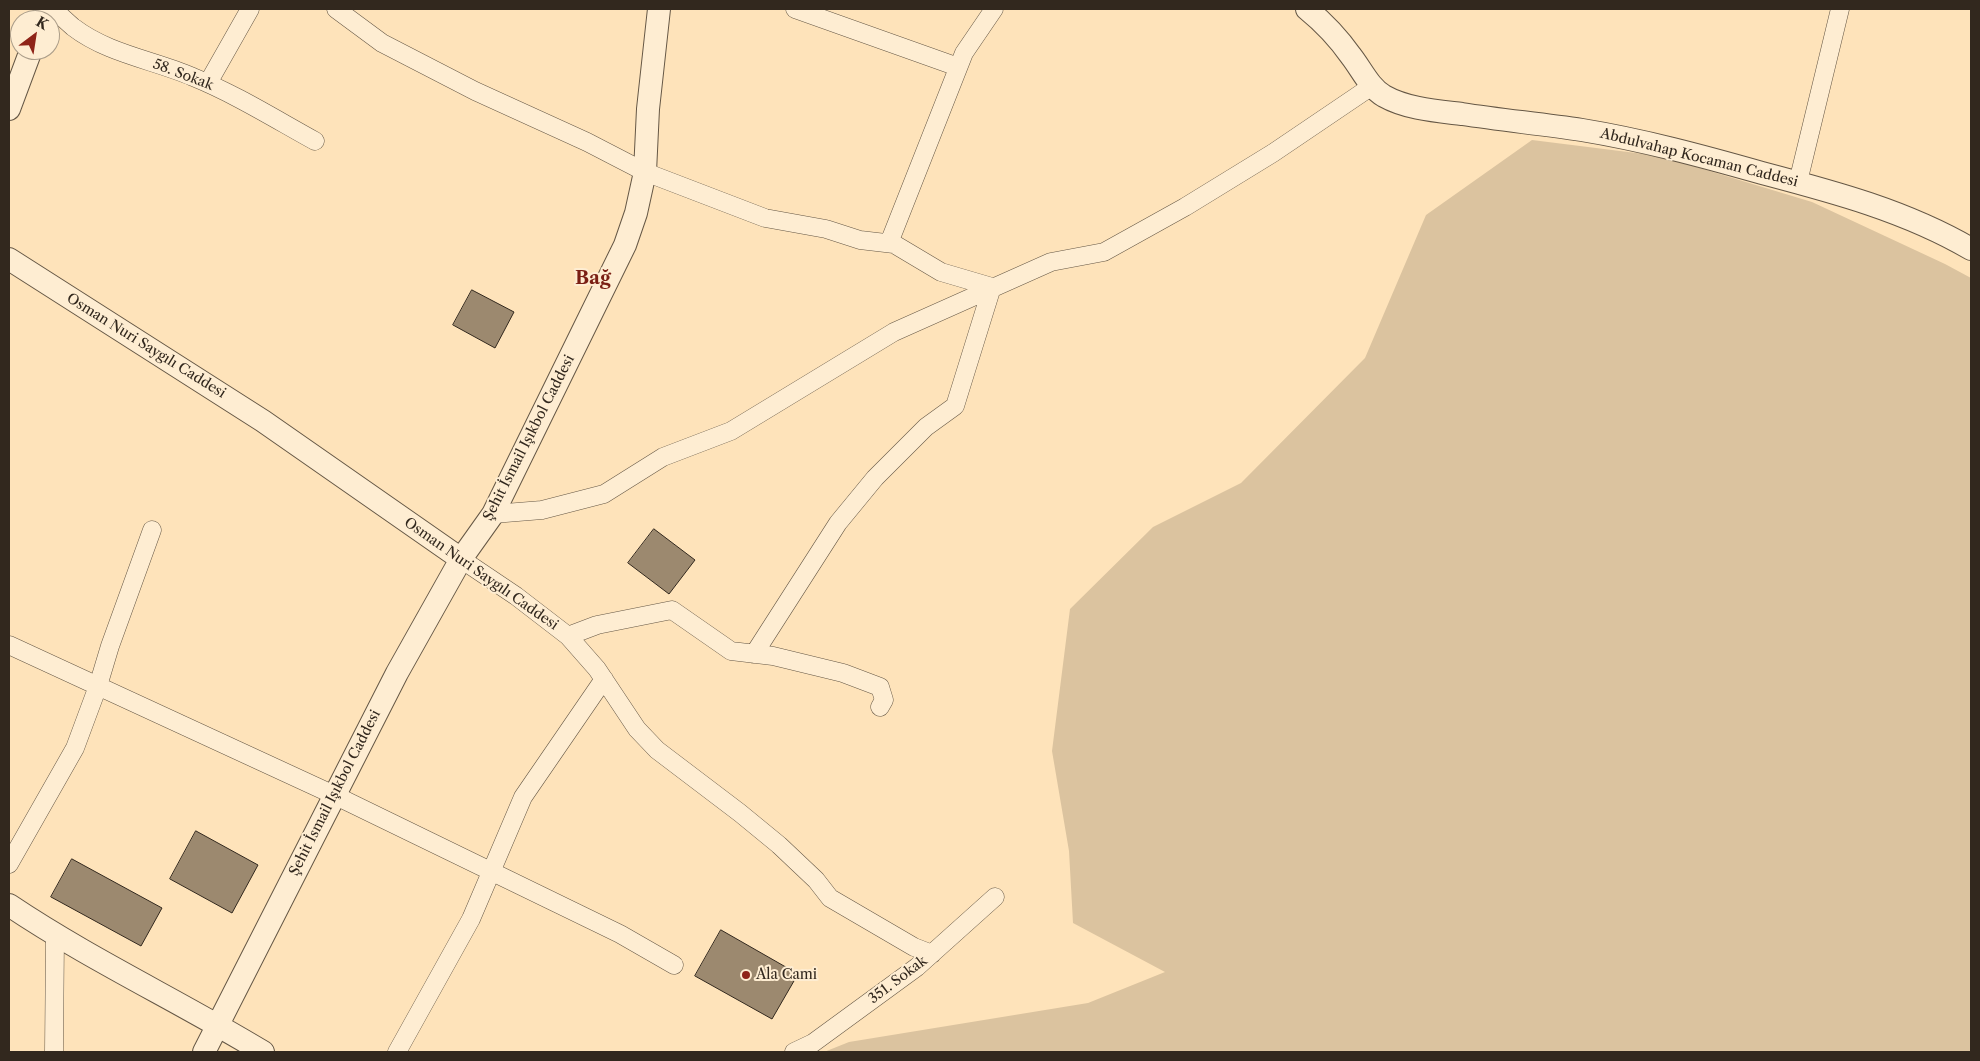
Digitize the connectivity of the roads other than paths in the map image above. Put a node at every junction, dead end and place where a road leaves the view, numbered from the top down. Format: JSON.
{"nodes":[{"id":1,"x":53,"y":9,"type":"edge"},
{"id":2,"x":250,"y":9,"type":"edge"},
{"id":3,"x":336,"y":9,"type":"edge"},
{"id":4,"x":659,"y":9,"type":"edge"},
{"id":5,"x":795,"y":9,"type":"edge"},
{"id":6,"x":994,"y":9,"type":"edge"},
{"id":7,"x":1307,"y":9,"type":"edge"},
{"id":8,"x":1840,"y":9,"type":"edge"},
{"id":9,"x":27,"y":60,"type":"edge"},
{"id":10,"x":958,"y":68,"type":"junction"},
{"id":11,"x":208,"y":83,"type":"junction"},
{"id":12,"x":1372,"y":86,"type":"junction"},
{"id":13,"x":9,"y":109,"type":"edge"},
{"id":14,"x":315,"y":141,"type":"dead end"},
{"id":15,"x":645,"y":172,"type":"junction"},
{"id":16,"x":1798,"y":182,"type":"junction"},
{"id":17,"x":889,"y":243,"type":"junction"},
{"id":18,"x":1971,"y":250,"type":"edge"},
{"id":19,"x":9,"y":259,"type":"edge"},
{"id":20,"x":992,"y":287,"type":"junction"},
{"id":21,"x":493,"y":514,"type":"junction"},
{"id":22,"x":152,"y":530,"type":"dead end"},
{"id":23,"x":460,"y":559,"type":"junction"},
{"id":24,"x":568,"y":636,"type":"junction"},
{"id":25,"x":9,"y":645,"type":"edge"},
{"id":26,"x":754,"y":654,"type":"junction"},
{"id":27,"x":604,"y":679,"type":"junction"},
{"id":28,"x":98,"y":686,"type":"junction"},
{"id":29,"x":880,"y":707,"type":"dead end"},
{"id":30,"x":334,"y":795,"type":"junction"},
{"id":31,"x":9,"y":864,"type":"edge"},
{"id":32,"x":492,"y":871,"type":"junction"},
{"id":33,"x":995,"y":897,"type":"dead end"},
{"id":34,"x":9,"y":905,"type":"edge"},
{"id":35,"x":55,"y":936,"type":"junction"},
{"id":36,"x":932,"y":954,"type":"junction"},
{"id":37,"x":674,"y":965,"type":"dead end"},
{"id":38,"x":217,"y":1024,"type":"junction"},
{"id":39,"x":54,"y":1052,"type":"edge"},
{"id":40,"x":204,"y":1052,"type":"edge"},
{"id":41,"x":263,"y":1052,"type":"edge"},
{"id":42,"x":397,"y":1052,"type":"edge"},
{"id":43,"x":794,"y":1052,"type":"edge"}],
"edges":[{"from":1,"to":11,"type":"street","name":"58. Sokak"},
{"from":2,"to":11,"type":"street"},
{"from":3,"to":15,"type":"street"},
{"from":4,"to":15,"type":"street","name":"Şehit İsmail Işıkbol Caddesi"},
{"from":5,"to":10,"type":"street"},
{"from":6,"to":10,"type":"street"},
{"from":7,"to":12,"type":"street","name":"Abdulvahap Kocaman Caddesi"},
{"from":8,"to":16,"type":"street"},
{"from":9,"to":13,"type":"street"},
{"from":10,"to":17,"type":"street"},
{"from":11,"to":14,"type":"street","name":"58. Sokak"},
{"from":12,"to":16,"type":"street","name":"Abdulvahap Kocaman Caddesi"},
{"from":12,"to":20,"type":"street"},
{"from":15,"to":17,"type":"street"},
{"from":15,"to":21,"type":"street","name":"Şehit İsmail Işıkbol Caddesi"},
{"from":16,"to":18,"type":"street","name":"Abdulvahap Kocaman Caddesi"},
{"from":17,"to":20,"type":"street"},
{"from":19,"to":23,"type":"street","name":"Osman Nuri Saygılı Caddesi"},
{"from":20,"to":21,"type":"street"},
{"from":20,"to":26,"type":"street"},
{"from":21,"to":23,"type":"street","name":"Şehit İsmail Işıkbol Caddesi"},
{"from":22,"to":28,"type":"street"},
{"from":23,"to":24,"type":"street","name":"Osman Nuri Saygılı Caddesi"},
{"from":23,"to":30,"type":"street","name":"Şehit İsmail Işıkbol Caddesi"},
{"from":24,"to":26,"type":"street"},
{"from":24,"to":27,"type":"street","name":"Osman Nuri Saygılı Caddesi"},
{"from":25,"to":28,"type":"street"},
{"from":26,"to":29,"type":"street"},
{"from":27,"to":32,"type":"street"},
{"from":27,"to":36,"type":"street","name":"Osman Nuri Saygılı Caddesi"},
{"from":28,"to":30,"type":"street"},
{"from":28,"to":31,"type":"street"},
{"from":30,"to":32,"type":"street"},
{"from":30,"to":38,"type":"street","name":"Şehit İsmail Işıkbol Caddesi"},
{"from":32,"to":37,"type":"street"},
{"from":32,"to":42,"type":"street"},
{"from":33,"to":36,"type":"street","name":"351. Sokak"},
{"from":34,"to":35,"type":"street"},
{"from":35,"to":38,"type":"street"},
{"from":35,"to":39,"type":"street"},
{"from":36,"to":43,"type":"street","name":"351. Sokak"},
{"from":38,"to":40,"type":"street","name":"Şehit İsmail Işıkbol Caddesi"},
{"from":38,"to":41,"type":"street"}]}
